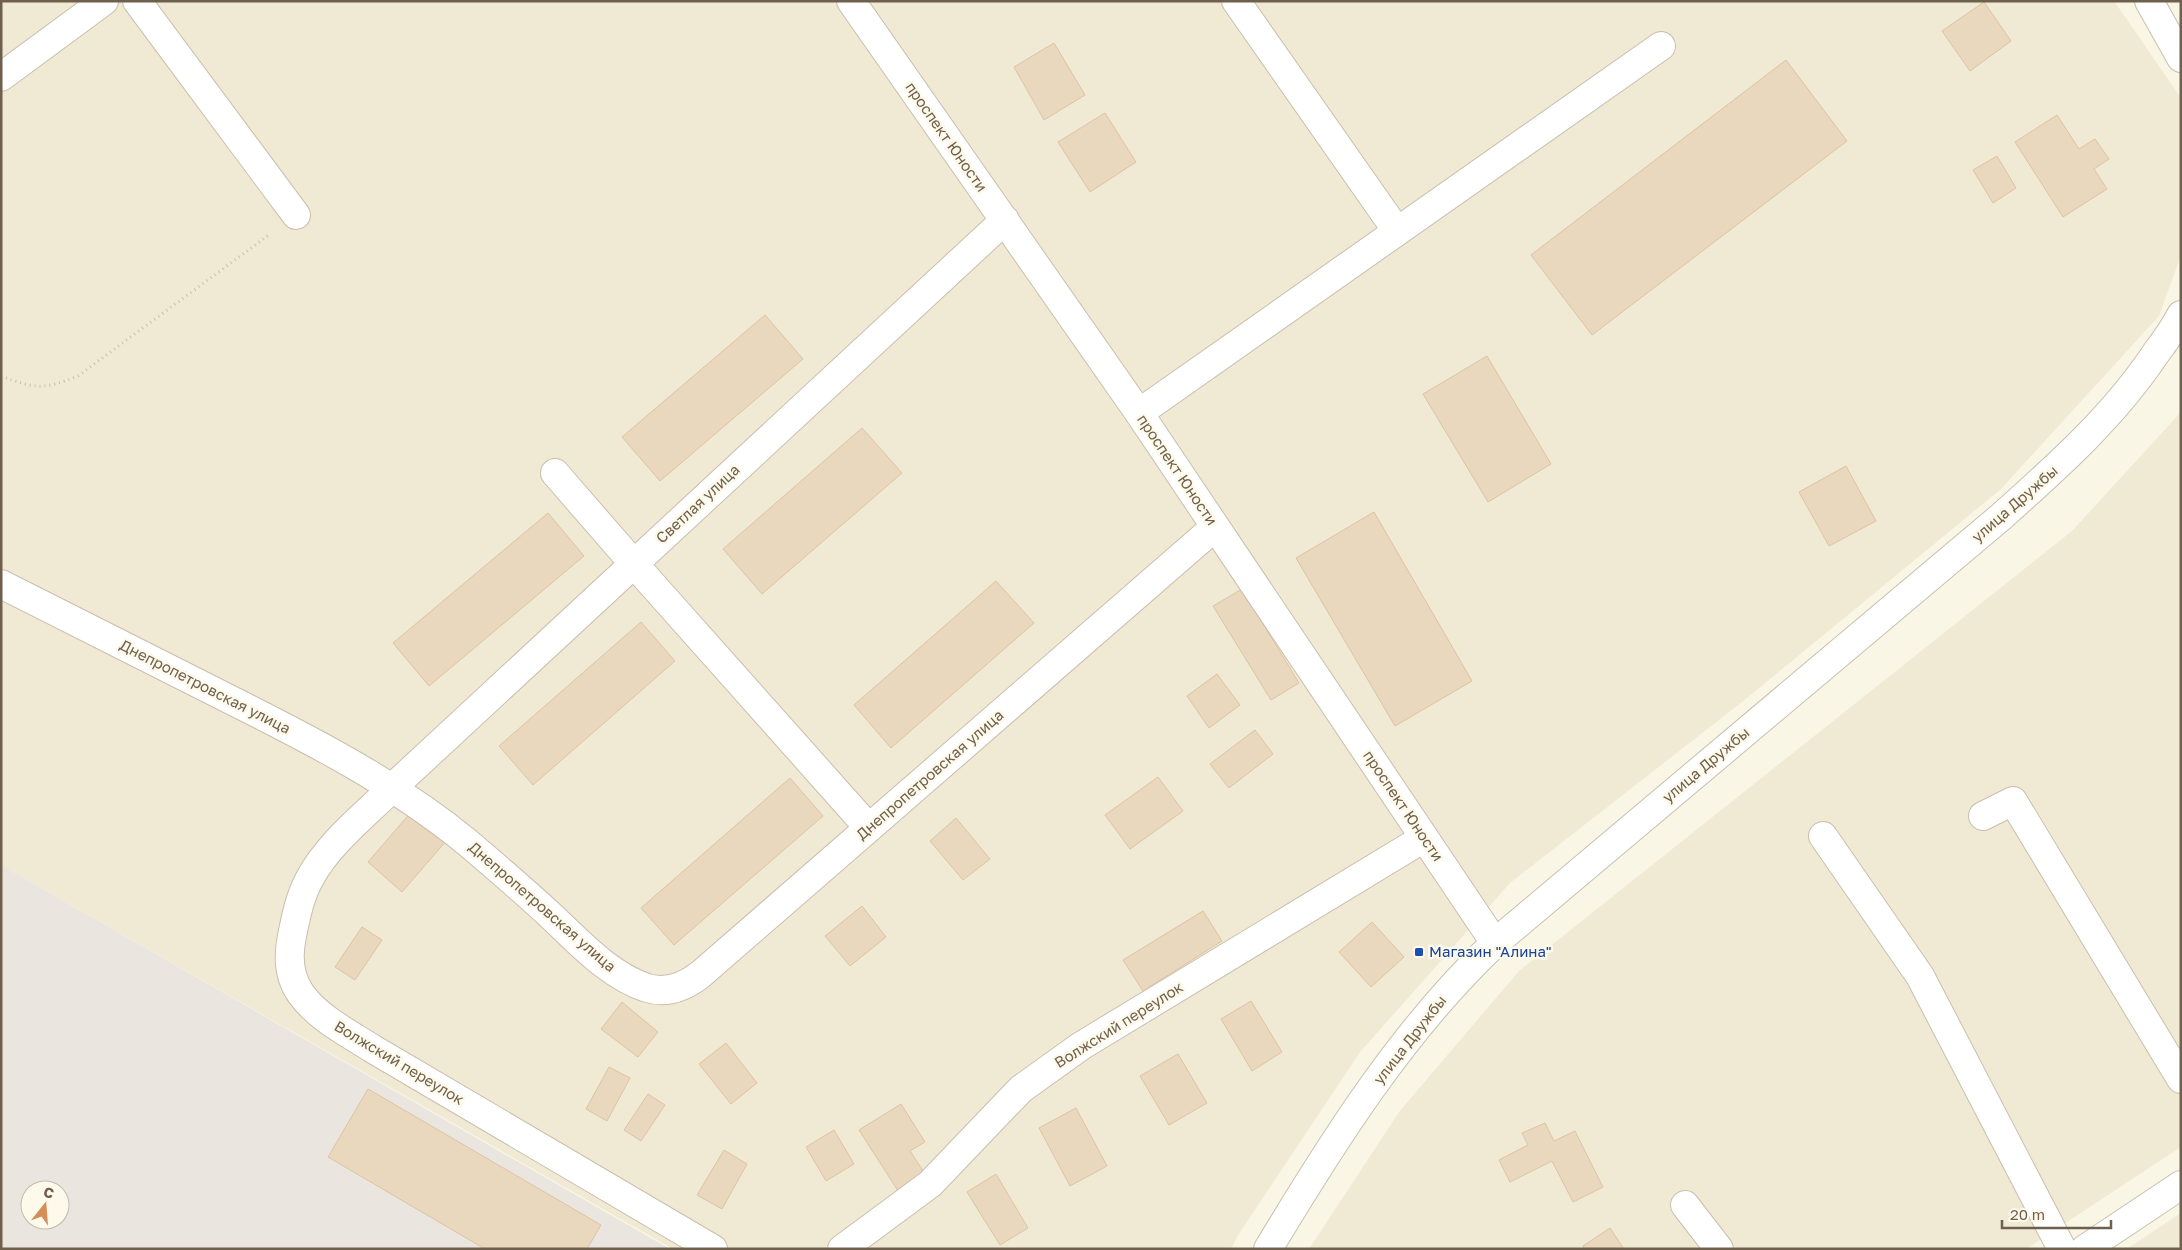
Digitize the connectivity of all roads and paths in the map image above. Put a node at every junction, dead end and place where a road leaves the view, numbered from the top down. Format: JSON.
{"nodes":[{"id":1,"x":104,"y":1,"type":"edge"},
{"id":2,"x":137,"y":1,"type":"edge"},
{"id":3,"x":851,"y":1,"type":"edge"},
{"id":4,"x":1236,"y":1,"type":"edge"},
{"id":5,"x":2149,"y":1,"type":"edge"},
{"id":6,"x":1661,"y":46,"type":"dead end"},
{"id":7,"x":2181,"y":58,"type":"edge"},
{"id":8,"x":1,"y":77,"type":"edge"},
{"id":9,"x":296,"y":215,"type":"joint"},
{"id":10,"x":1005,"y":220,"type":"junction"},
{"id":11,"x":1397,"y":231,"type":"junction"},
{"id":12,"x":2181,"y":315,"type":"edge"},
{"id":13,"x":1,"y":376,"type":"edge"},
{"id":14,"x":1139,"y":413,"type":"junction"},
{"id":15,"x":555,"y":473,"type":"dead end"},
{"id":16,"x":1216,"y":527,"type":"junction"},
{"id":17,"x":634,"y":564,"type":"junction"},
{"id":18,"x":1,"y":584,"type":"edge"},
{"id":19,"x":392,"y":788,"type":"junction"},
{"id":20,"x":1983,"y":816,"type":"dead end"},
{"id":21,"x":869,"y":828,"type":"junction"},
{"id":22,"x":1823,"y":836,"type":"dead end"},
{"id":23,"x":1424,"y":838,"type":"junction"},
{"id":24,"x":1495,"y":943,"type":"junction"},
{"id":25,"x":2181,"y":1078,"type":"edge"},
{"id":26,"x":2181,"y":1185,"type":"edge"},
{"id":27,"x":1685,"y":1205,"type":"dead end"},
{"id":28,"x":714,"y":1249,"type":"edge"},
{"id":29,"x":842,"y":1249,"type":"edge"},
{"id":30,"x":1268,"y":1249,"type":"edge"},
{"id":31,"x":1719,"y":1249,"type":"edge"},
{"id":32,"x":2062,"y":1249,"type":"edge"},
{"id":33,"x":2085,"y":1249,"type":"edge"}],
"edges":[{"from":1,"to":8,"type":"street"},
{"from":2,"to":9,"type":"street"},
{"from":3,"to":10,"type":"street","name":"проспект Юности"},
{"from":4,"to":11,"type":"street"},
{"from":5,"to":7,"type":"street"},
{"from":6,"to":11,"type":"street"},
{"from":9,"to":13,"type":"path"},
{"from":10,"to":14,"type":"street","name":"проспект Юности"},
{"from":10,"to":17,"type":"street","name":"Светлая улица"},
{"from":11,"to":14,"type":"street"},
{"from":12,"to":24,"type":"street","name":"улица Дружбы"},
{"from":14,"to":16,"type":"street","name":"проспект Юности"},
{"from":15,"to":17,"type":"street"},
{"from":16,"to":21,"type":"street","name":"Днепропетровская улица"},
{"from":16,"to":23,"type":"street","name":"проспект Юности"},
{"from":17,"to":19,"type":"street","name":"Светлая улица"},
{"from":17,"to":21,"type":"street"},
{"from":18,"to":19,"type":"street","name":"Днепропетровская улица"},
{"from":19,"to":21,"type":"street","name":"Днепропетровская улица"},
{"from":19,"to":28,"type":"street","name":"Волжский переулок"},
{"from":20,"to":25,"type":"street"},
{"from":22,"to":32,"type":"street"},
{"from":23,"to":24,"type":"street","name":"проспект Юности"},
{"from":23,"to":29,"type":"street","name":"Волжский переулок"},
{"from":24,"to":30,"type":"street","name":"улица Дружбы"},
{"from":26,"to":33,"type":"street"},
{"from":27,"to":31,"type":"street"}]}
